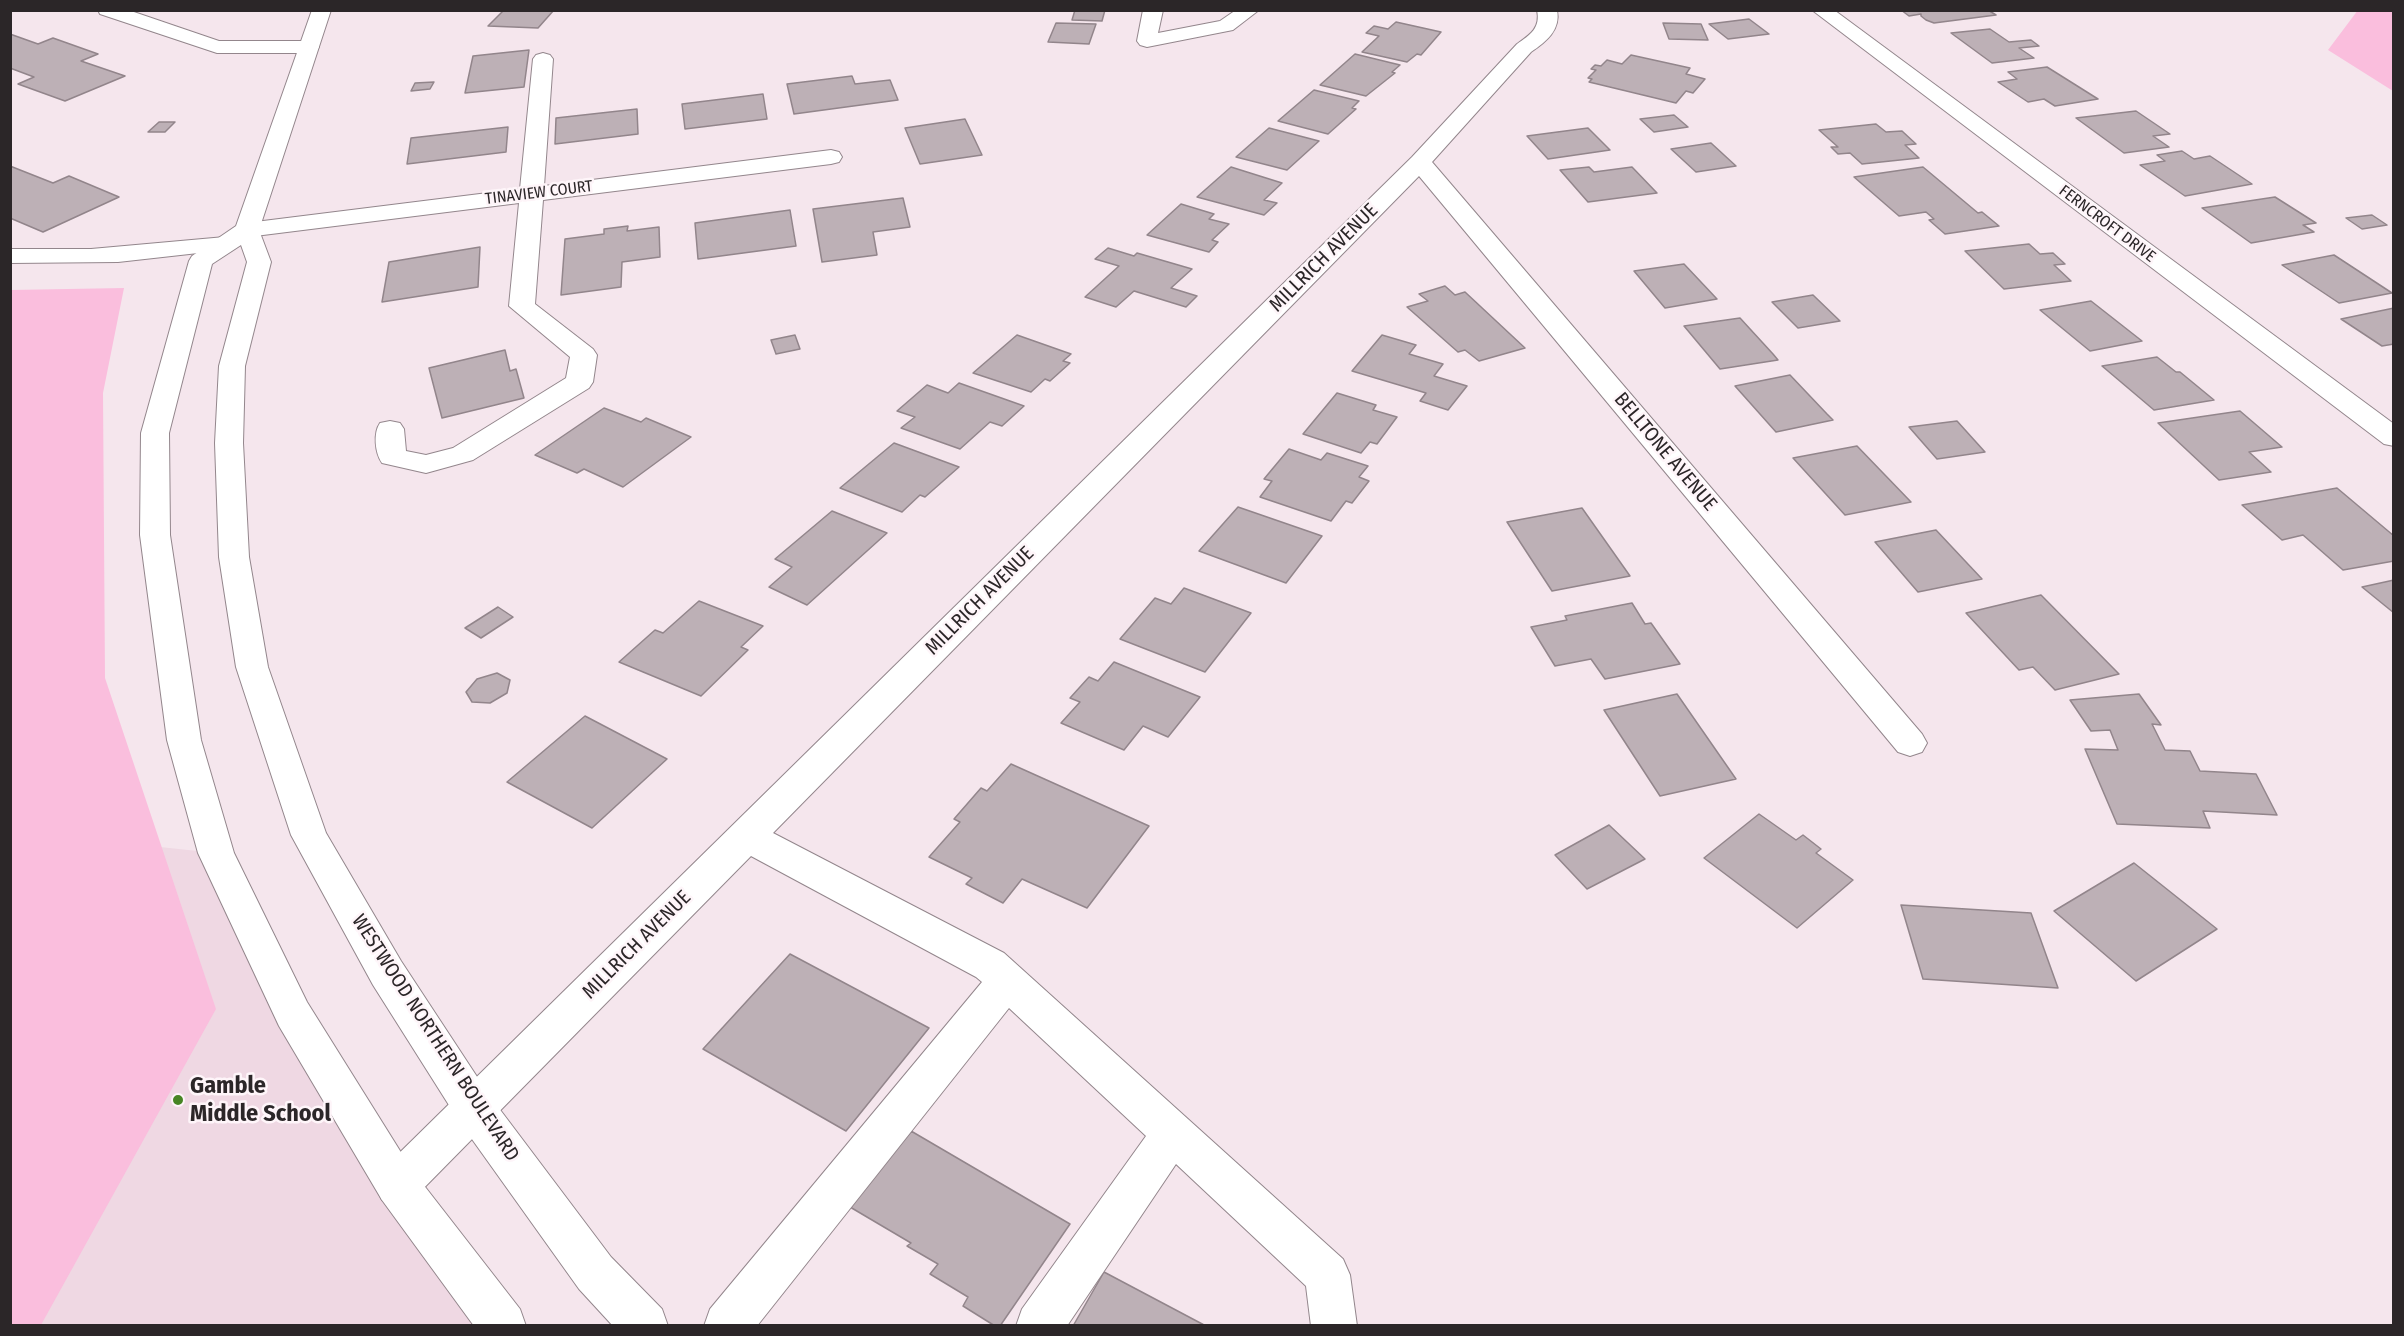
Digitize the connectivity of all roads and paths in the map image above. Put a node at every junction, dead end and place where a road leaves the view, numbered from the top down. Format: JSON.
{"nodes":[{"id":1,"x":107,"y":10,"type":"edge"},
{"id":2,"x":322,"y":10,"type":"edge"},
{"id":3,"x":1153,"y":10,"type":"edge"},
{"id":4,"x":1250,"y":10,"type":"edge"},
{"id":5,"x":1547,"y":10,"type":"edge"},
{"id":6,"x":1821,"y":10,"type":"edge"},
{"id":7,"x":309,"y":47,"type":"junction"},
{"id":8,"x":543,"y":59,"type":"dead end"},
{"id":9,"x":831,"y":157,"type":"dead end"},
{"id":10,"x":1420,"y":162,"type":"junction"},
{"id":11,"x":531,"y":194,"type":"junction"},
{"id":12,"x":241,"y":239,"type":"junction"},
{"id":13,"x":10,"y":256,"type":"edge"},
{"id":14,"x":390,"y":429,"type":"dead end"},
{"id":15,"x":2394,"y":438,"type":"edge"},
{"id":16,"x":1910,"y":743,"type":"dead end"},
{"id":17,"x":746,"y":836,"type":"junction"},
{"id":18,"x":1008,"y":981,"type":"junction"},
{"id":19,"x":474,"y":1108,"type":"junction"},
{"id":20,"x":1173,"y":1133,"type":"junction"},
{"id":21,"x":397,"y":1185,"type":"junction"},
{"id":22,"x":503,"y":1326,"type":"edge"},
{"id":23,"x":645,"y":1326,"type":"edge"},
{"id":24,"x":727,"y":1326,"type":"edge"},
{"id":25,"x":1039,"y":1326,"type":"edge"},
{"id":26,"x":1334,"y":1326,"type":"edge"}],
"edges":[{"from":1,"to":7,"type":"street"},
{"from":2,"to":7,"type":"street","name":"WESTWOOD NORTHERN BOULEVARD"},
{"from":3,"to":4,"type":"street"},
{"from":5,"to":10,"type":"street","name":"MILLRICH AVENUE"},
{"from":6,"to":15,"type":"street","name":"FERNCROFT DRIVE"},
{"from":7,"to":12,"type":"street","name":"WESTWOOD NORTHERN BOULEVARD"},
{"from":8,"to":11,"type":"street"},
{"from":9,"to":11,"type":"street","name":"TINAVIEW COURT"},
{"from":10,"to":16,"type":"street","name":"BELLTONE AVENUE"},
{"from":10,"to":17,"type":"street","name":"MILLRICH AVENUE"},
{"from":11,"to":12,"type":"street","name":"TINAVIEW COURT"},
{"from":11,"to":14,"type":"street"},
{"from":12,"to":13,"type":"street","name":"TINAVIEW COURT"},
{"from":12,"to":19,"type":"street","name":"WESTWOOD NORTHERN BOULEVARD"},
{"from":12,"to":21,"type":"street"},
{"from":17,"to":18,"type":"street"},
{"from":17,"to":19,"type":"street","name":"MILLRICH AVENUE"},
{"from":18,"to":20,"type":"street"},
{"from":18,"to":24,"type":"street"},
{"from":19,"to":21,"type":"street","name":"MILLRICH AVENUE"},
{"from":19,"to":23,"type":"street","name":"WESTWOOD NORTHERN BOULEVARD"},
{"from":20,"to":25,"type":"street"},
{"from":20,"to":26,"type":"street"},
{"from":21,"to":22,"type":"street"}]}
